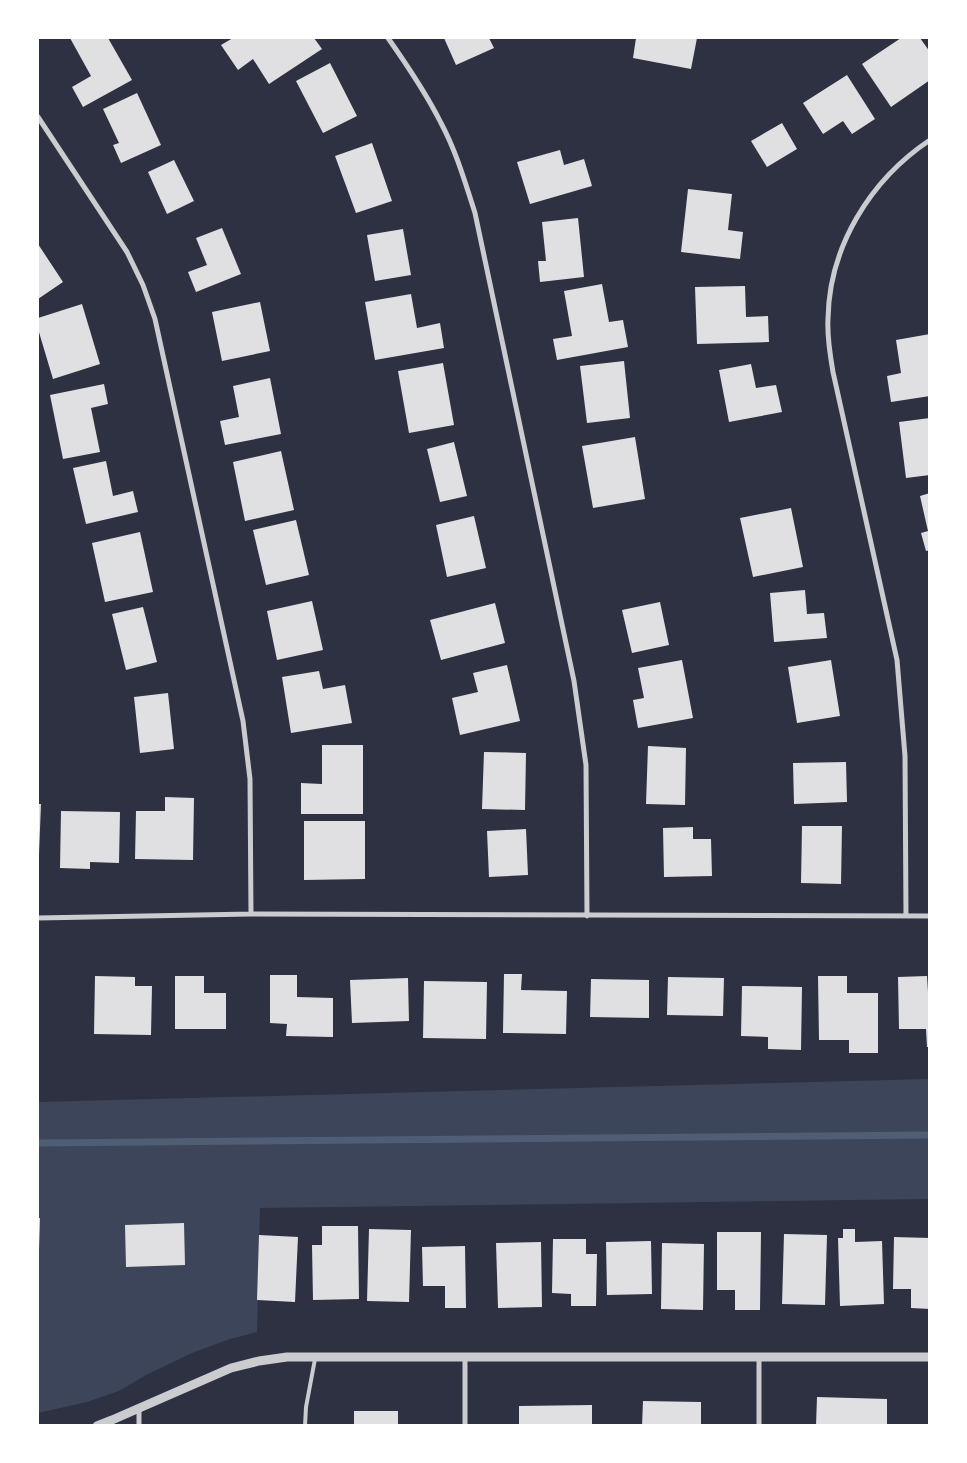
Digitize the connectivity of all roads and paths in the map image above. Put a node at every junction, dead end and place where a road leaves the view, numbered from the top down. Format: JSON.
{"nodes":[{"id":1,"x":388,"y":38,"type":"edge"},
{"id":2,"x":38,"y":117,"type":"edge"},
{"id":3,"x":930,"y":140,"type":"edge"},
{"id":4,"x":251,"y":914,"type":"junction"},
{"id":5,"x":587,"y":916,"type":"junction"},
{"id":6,"x":906,"y":916,"type":"junction"},
{"id":7,"x":930,"y":916,"type":"edge"},
{"id":8,"x":38,"y":918,"type":"edge"},
{"id":9,"x":315,"y":1356,"type":"junction"},
{"id":10,"x":759,"y":1356,"type":"junction"},
{"id":11,"x":465,"y":1357,"type":"junction"},
{"id":12,"x":930,"y":1357,"type":"edge"},
{"id":13,"x":139,"y":1409,"type":"junction"},
{"id":14,"x":97,"y":1426,"type":"edge"},
{"id":15,"x":139,"y":1426,"type":"edge"},
{"id":16,"x":305,"y":1426,"type":"edge"},
{"id":17,"x":464,"y":1426,"type":"edge"},
{"id":18,"x":759,"y":1426,"type":"edge"}],
"edges":[{"from":1,"to":5,"type":"street"},
{"from":2,"to":4,"type":"street"},
{"from":3,"to":6,"type":"street"},
{"from":4,"to":5,"type":"street"},
{"from":4,"to":8,"type":"street"},
{"from":5,"to":6,"type":"street"},
{"from":6,"to":7,"type":"street"},
{"from":9,"to":11,"type":"street"},
{"from":9,"to":13,"type":"street"},
{"from":9,"to":16,"type":"lane"},
{"from":10,"to":11,"type":"street"},
{"from":10,"to":12,"type":"street"},
{"from":10,"to":18,"type":"street"},
{"from":11,"to":17,"type":"street"},
{"from":13,"to":14,"type":"street"},
{"from":13,"to":15,"type":"street"}]}
